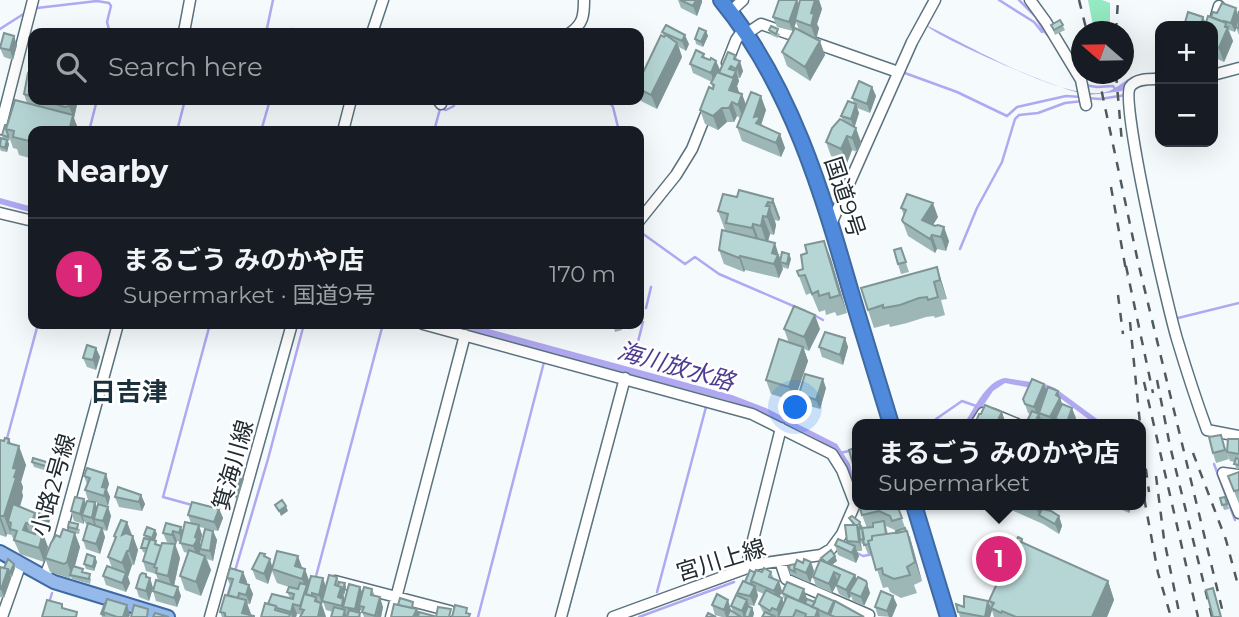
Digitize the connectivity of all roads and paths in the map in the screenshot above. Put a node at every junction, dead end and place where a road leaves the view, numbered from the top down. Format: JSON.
{"nodes":[{"id":1,"x":33,"y":0,"type":"edge"},
{"id":2,"x":190,"y":0,"type":"edge"},
{"id":3,"x":383,"y":0,"type":"edge"},
{"id":4,"x":584,"y":0,"type":"edge"},
{"id":5,"x":721,"y":0,"type":"edge"},
{"id":6,"x":743,"y":0,"type":"edge"},
{"id":7,"x":935,"y":0,"type":"edge"},
{"id":8,"x":1030,"y":0,"type":"edge"},
{"id":9,"x":1219,"y":6,"type":"edge"},
{"id":10,"x":730,"y":12,"type":"junction"},
{"id":11,"x":1215,"y":21,"type":"edge"},
{"id":12,"x":185,"y":28,"type":"edge"},
{"id":13,"x":374,"y":28,"type":"edge"},
{"id":14,"x":576,"y":28,"type":"edge"},
{"id":15,"x":744,"y":32,"type":"junction"},
{"id":16,"x":1239,"y":68,"type":"edge"},
{"id":17,"x":898,"y":72,"type":"junction"},
{"id":18,"x":1218,"y":74,"type":"edge"},
{"id":19,"x":722,"y":75,"type":"edge"},
{"id":20,"x":1155,"y":80,"type":"edge"},
{"id":21,"x":713,"y":97,"type":"edge"},
{"id":22,"x":350,"y":105,"type":"edge"},
{"id":23,"x":1086,"y":105,"type":"dead end"},
{"id":24,"x":344,"y":126,"type":"edge"},
{"id":25,"x":0,"y":129,"type":"edge"},
{"id":26,"x":0,"y":213,"type":"edge"},
{"id":27,"x":644,"y":215,"type":"edge"},
{"id":28,"x":28,"y":220,"type":"edge"},
{"id":29,"x":831,"y":223,"type":"junction"},
{"id":30,"x":117,"y":329,"type":"edge"},
{"id":31,"x":291,"y":329,"type":"edge"},
{"id":32,"x":442,"y":329,"type":"edge"},
{"id":33,"x":465,"y":335,"type":"junction"},
{"id":34,"x":625,"y":378,"type":"junction"},
{"id":35,"x":890,"y":419,"type":"edge"},
{"id":36,"x":979,"y":419,"type":"edge"},
{"id":37,"x":1005,"y":419,"type":"edge"},
{"id":38,"x":782,"y":428,"type":"junction"},
{"id":39,"x":1239,"y":436,"type":"edge"},
{"id":40,"x":1239,"y":475,"type":"edge"},
{"id":41,"x":852,"y":494,"type":"edge"},
{"id":42,"x":853,"y":510,"type":"edge"},
{"id":43,"x":916,"y":510,"type":"edge"},
{"id":44,"x":1239,"y":513,"type":"edge"},
{"id":45,"x":0,"y":552,"type":"edge"},
{"id":46,"x":780,"y":561,"type":"junction"},
{"id":47,"x":21,"y":563,"type":"junction"},
{"id":48,"x":746,"y":568,"type":"junction"},
{"id":49,"x":45,"y":576,"type":"junction"},
{"id":50,"x":335,"y":581,"type":"edge"},
{"id":51,"x":395,"y":598,"type":"junction"},
{"id":52,"x":454,"y":612,"type":"edge"},
{"id":53,"x":869,"y":615,"type":"dead end"},
{"id":54,"x":2,"y":617,"type":"edge"},
{"id":55,"x":168,"y":617,"type":"edge"},
{"id":56,"x":210,"y":617,"type":"edge"},
{"id":57,"x":391,"y":617,"type":"edge"},
{"id":58,"x":562,"y":617,"type":"edge"},
{"id":59,"x":612,"y":617,"type":"edge"},
{"id":60,"x":948,"y":617,"type":"edge"}],
"edges":[{"from":1,"to":25,"type":"street"},
{"from":2,"to":12,"type":"street"},
{"from":3,"to":13,"type":"street"},
{"from":4,"to":14,"type":"street"},
{"from":5,"to":10,"type":"highway","name":"国道9号"},
{"from":6,"to":10,"type":"street"},
{"from":7,"to":17,"type":"street"},
{"from":8,"to":23,"type":"street"},
{"from":9,"to":11,"type":"street"},
{"from":10,"to":15,"type":"highway","name":"国道9号"},
{"from":15,"to":17,"type":"street"},
{"from":15,"to":19,"type":"street"},
{"from":15,"to":29,"type":"highway","name":"国道9号"},
{"from":16,"to":18,"type":"street"},
{"from":17,"to":29,"type":"street"},
{"from":20,"to":39,"type":"street"},
{"from":21,"to":27,"type":"street"},
{"from":22,"to":24,"type":"street"},
{"from":26,"to":28,"type":"street"},
{"from":29,"to":35,"type":"highway","name":"国道9号"},
{"from":30,"to":49,"type":"street","name":"小路2号線"},
{"from":31,"to":56,"type":"street","name":"箕海川線"},
{"from":32,"to":33,"type":"street"},
{"from":33,"to":34,"type":"street"},
{"from":33,"to":51,"type":"street"},
{"from":34,"to":38,"type":"street"},
{"from":34,"to":58,"type":"street"},
{"from":36,"to":37,"type":"street"},
{"from":38,"to":41,"type":"street"},
{"from":38,"to":48,"type":"street"},
{"from":40,"to":44,"type":"street"},
{"from":42,"to":46,"type":"street","name":"宮川上線"},
{"from":43,"to":60,"type":"highway"},
{"from":45,"to":47,"type":"main road"},
{"from":46,"to":48,"type":"street","name":"宮川上線"},
{"from":46,"to":53,"type":"street"},
{"from":47,"to":49,"type":"main road"},
{"from":47,"to":54,"type":"street"},
{"from":48,"to":59,"type":"street","name":"宮川上線"},
{"from":49,"to":55,"type":"main road"},
{"from":50,"to":51,"type":"street"},
{"from":51,"to":52,"type":"street"},
{"from":51,"to":57,"type":"street"}]}
